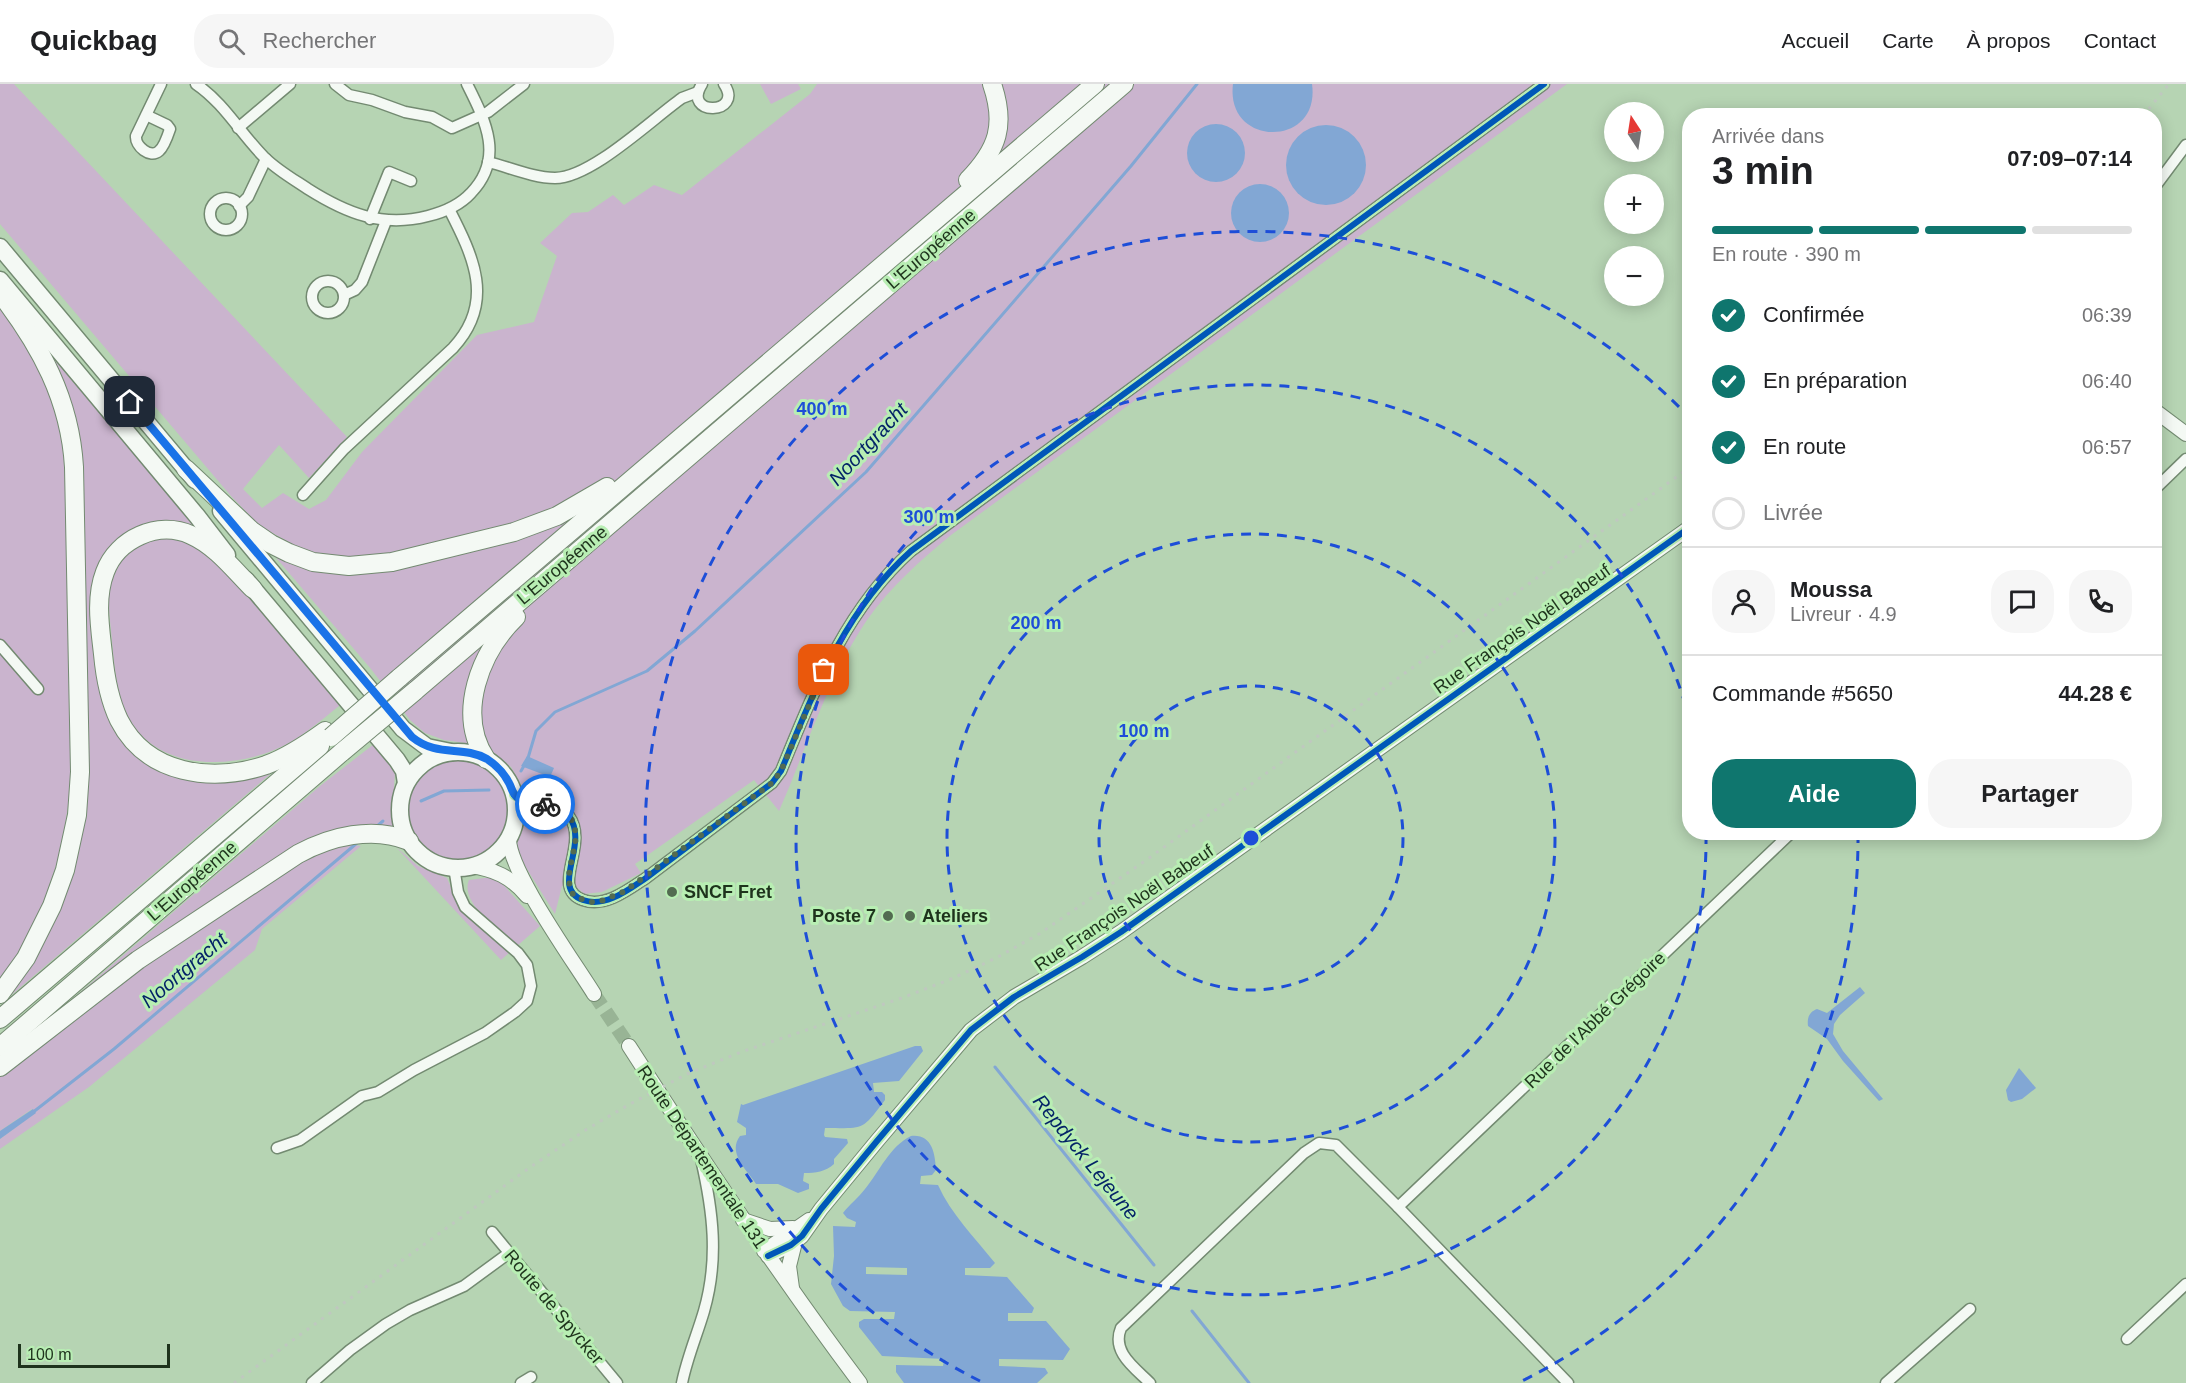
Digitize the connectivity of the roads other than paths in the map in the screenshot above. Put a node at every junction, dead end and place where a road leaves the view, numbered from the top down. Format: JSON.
{"nodes":[{"id":1,"x":161,"y":84,"type":"edge"},
{"id":2,"x":196,"y":84,"type":"edge"},
{"id":3,"x":290,"y":84,"type":"edge"},
{"id":4,"x":335,"y":84,"type":"edge"},
{"id":5,"x":467,"y":84,"type":"edge"},
{"id":6,"x":524,"y":84,"type":"edge"},
{"id":7,"x":723,"y":84,"type":"edge"},
{"id":8,"x":992,"y":84,"type":"edge"},
{"id":9,"x":1095,"y":84,"type":"edge"},
{"id":10,"x":1124,"y":84,"type":"edge"},
{"id":11,"x":1544,"y":84,"type":"edge"},
{"id":12,"x":700,"y":88,"type":"edge"},
{"id":13,"x":146,"y":115,"type":"dead end"},
{"id":14,"x":482,"y":115,"type":"junction"},
{"id":15,"x":238,"y":128,"type":"junction"},
{"id":16,"x":2186,"y":145,"type":"edge"},
{"id":17,"x":266,"y":159,"type":"junction"},
{"id":18,"x":488,"y":162,"type":"junction"},
{"id":19,"x":2162,"y":177,"type":"edge"},
{"id":20,"x":411,"y":181,"type":"dead end"},
{"id":21,"x":239,"y":206,"type":"dead end"},
{"id":22,"x":449,"y":209,"type":"junction"},
{"id":23,"x":370,"y":219,"type":"junction"},
{"id":24,"x":386,"y":221,"type":"junction"},
{"id":25,"x":0,"y":247,"type":"edge"},
{"id":26,"x":0,"y":280,"type":"edge"},
{"id":27,"x":0,"y":293,"type":"edge"},
{"id":28,"x":344,"y":296,"type":"dead end"},
{"id":29,"x":845,"y":297,"type":"junction"},
{"id":30,"x":2162,"y":416,"type":"edge"},
{"id":31,"x":698,"y":422,"type":"junction"},
{"id":32,"x":2186,"y":434,"type":"edge"},
{"id":33,"x":2186,"y":459,"type":"edge"},
{"id":34,"x":186,"y":469,"type":"junction"},
{"id":35,"x":2162,"y":482,"type":"edge"},
{"id":36,"x":303,"y":495,"type":"dead end"},
{"id":37,"x":608,"y":525,"type":"junction"},
{"id":38,"x":1682,"y":533,"type":"edge"},
{"id":39,"x":253,"y":589,"type":"junction"},
{"id":40,"x":0,"y":645,"type":"edge"},
{"id":41,"x":38,"y":689,"type":"dead end"},
{"id":42,"x":328,"y":734,"type":"junction"},
{"id":43,"x":451,"y":752,"type":"junction"},
{"id":44,"x":486,"y":759,"type":"junction"},
{"id":45,"x":406,"y":783,"type":"junction"},
{"id":46,"x":514,"y":795,"type":"junction"},
{"id":47,"x":545,"y":804,"type":"junction"},
{"id":48,"x":516,"y":815,"type":"junction"},
{"id":49,"x":509,"y":837,"type":"junction"},
{"id":50,"x":1784,"y":840,"type":"edge"},
{"id":51,"x":409,"y":841,"type":"junction"},
{"id":52,"x":462,"y":867,"type":"junction"},
{"id":53,"x":546,"y":919,"type":"junction"},
{"id":54,"x":0,"y":994,"type":"edge"},
{"id":55,"x":594,"y":994,"type":"tunnel mouth"},
{"id":56,"x":0,"y":1019,"type":"edge"},
{"id":57,"x":629,"y":1046,"type":"tunnel mouth"},
{"id":58,"x":0,"y":1047,"type":"edge"},
{"id":59,"x":0,"y":1067,"type":"edge"},
{"id":60,"x":277,"y":1148,"type":"dead end"},
{"id":61,"x":700,"y":1156,"type":"junction"},
{"id":62,"x":1398,"y":1207,"type":"junction"},
{"id":63,"x":821,"y":1209,"type":"junction"},
{"id":64,"x":743,"y":1220,"type":"junction"},
{"id":65,"x":801,"y":1226,"type":"junction"},
{"id":66,"x":492,"y":1232,"type":"dead end"},
{"id":67,"x":795,"y":1242,"type":"junction"},
{"id":68,"x":509,"y":1253,"type":"junction"},
{"id":69,"x":766,"y":1254,"type":"junction"},
{"id":70,"x":2186,"y":1284,"type":"edge"},
{"id":71,"x":793,"y":1293,"type":"junction"},
{"id":72,"x":1970,"y":1309,"type":"dead end"},
{"id":73,"x":2127,"y":1339,"type":"dead end"},
{"id":74,"x":531,"y":1377,"type":"dead end"},
{"id":75,"x":312,"y":1383,"type":"edge"},
{"id":76,"x":520,"y":1383,"type":"edge"},
{"id":77,"x":617,"y":1383,"type":"edge"},
{"id":78,"x":682,"y":1383,"type":"edge"},
{"id":79,"x":860,"y":1383,"type":"edge"},
{"id":80,"x":1150,"y":1383,"type":"edge"},
{"id":81,"x":1568,"y":1383,"type":"edge"},
{"id":82,"x":1886,"y":1383,"type":"edge"}],
"edges":[{"from":1,"to":13,"type":"street"},
{"from":2,"to":15,"type":"street"},
{"from":3,"to":15,"type":"street"},
{"from":4,"to":14,"type":"street"},
{"from":5,"to":14,"type":"street"},
{"from":6,"to":14,"type":"street"},
{"from":7,"to":12,"type":"street"},
{"from":8,"to":29,"type":"highway"},
{"from":9,"to":29,"type":"highway","name":"L'Européenne"},
{"from":10,"to":37,"type":"highway","name":"L'Européenne"},
{"from":11,"to":47,"type":"street"},
{"from":12,"to":18,"type":"street"},
{"from":14,"to":18,"type":"street"},
{"from":15,"to":17,"type":"street"},
{"from":16,"to":19,"type":"street"},
{"from":17,"to":21,"type":"street"},
{"from":17,"to":23,"type":"street"},
{"from":18,"to":22,"type":"street"},
{"from":20,"to":23,"type":"street"},
{"from":22,"to":24,"type":"street"},
{"from":22,"to":36,"type":"street"},
{"from":23,"to":24,"type":"street"},
{"from":24,"to":28,"type":"street"},
{"from":25,"to":34,"type":"main road"},
{"from":26,"to":39,"type":"main road"},
{"from":27,"to":54,"type":"highway"},
{"from":29,"to":31,"type":"highway","name":"L'Européenne"},
{"from":30,"to":32,"type":"street"},
{"from":31,"to":34,"type":"highway"},
{"from":31,"to":42,"type":"highway","name":"L'Européenne","bridge":true},
{"from":33,"to":35,"type":"street"},
{"from":34,"to":43,"type":"main road"},
{"from":37,"to":44,"type":"highway"},
{"from":37,"to":58,"type":"highway","name":"L'Européenne","bridge":true},
{"from":38,"to":63,"type":"street","name":"Rue François Noël Babeuf"},
{"from":39,"to":42,"type":"highway"},
{"from":39,"to":45,"type":"main road"},
{"from":40,"to":41,"type":"street"},
{"from":42,"to":56,"type":"highway","name":"L'Européenne"},
{"from":43,"to":44,"type":"main road"},
{"from":43,"to":45,"type":"main road"},
{"from":44,"to":46,"type":"main road"},
{"from":45,"to":51,"type":"main road"},
{"from":46,"to":47,"type":"street"},
{"from":46,"to":48,"type":"main road"},
{"from":47,"to":48,"type":"street"},
{"from":48,"to":49,"type":"main road"},
{"from":49,"to":52,"type":"main road"},
{"from":49,"to":53,"type":"street"},
{"from":50,"to":62,"type":"street","name":"Rue de l'Abbé Grégoire"},
{"from":51,"to":52,"type":"main road"},
{"from":51,"to":59,"type":"highway"},
{"from":52,"to":53,"type":"street"},
{"from":52,"to":60,"type":"street"},
{"from":53,"to":55,"type":"street"},
{"from":57,"to":61,"type":"street","name":"Route Départementale 131"},
{"from":61,"to":64,"type":"street","name":"Route Départementale 131"},
{"from":61,"to":78,"type":"street"},
{"from":62,"to":80,"type":"street"},
{"from":62,"to":81,"type":"street"},
{"from":63,"to":65,"type":"street","name":"Rue François Noël Babeuf"},
{"from":63,"to":67,"type":"street","name":"Rue François Noël Babeuf"},
{"from":64,"to":65,"type":"street"},
{"from":64,"to":69,"type":"street","name":"Route Départementale 131"},
{"from":65,"to":69,"type":"street","name":"Rue François Noël Babeuf"},
{"from":66,"to":68,"type":"street","name":"Route de Spycker"},
{"from":67,"to":69,"type":"street","name":"Rue François Noël Babeuf"},
{"from":67,"to":71,"type":"street","name":"Rue François Noël Babeuf"},
{"from":68,"to":75,"type":"street"},
{"from":68,"to":77,"type":"street","name":"Route de Spycker"},
{"from":69,"to":71,"type":"street","name":"Route Départementale 131"},
{"from":70,"to":73,"type":"street"},
{"from":71,"to":79,"type":"street","name":"Route Départementale 131"},
{"from":72,"to":82,"type":"street"},
{"from":74,"to":76,"type":"street"}]}
